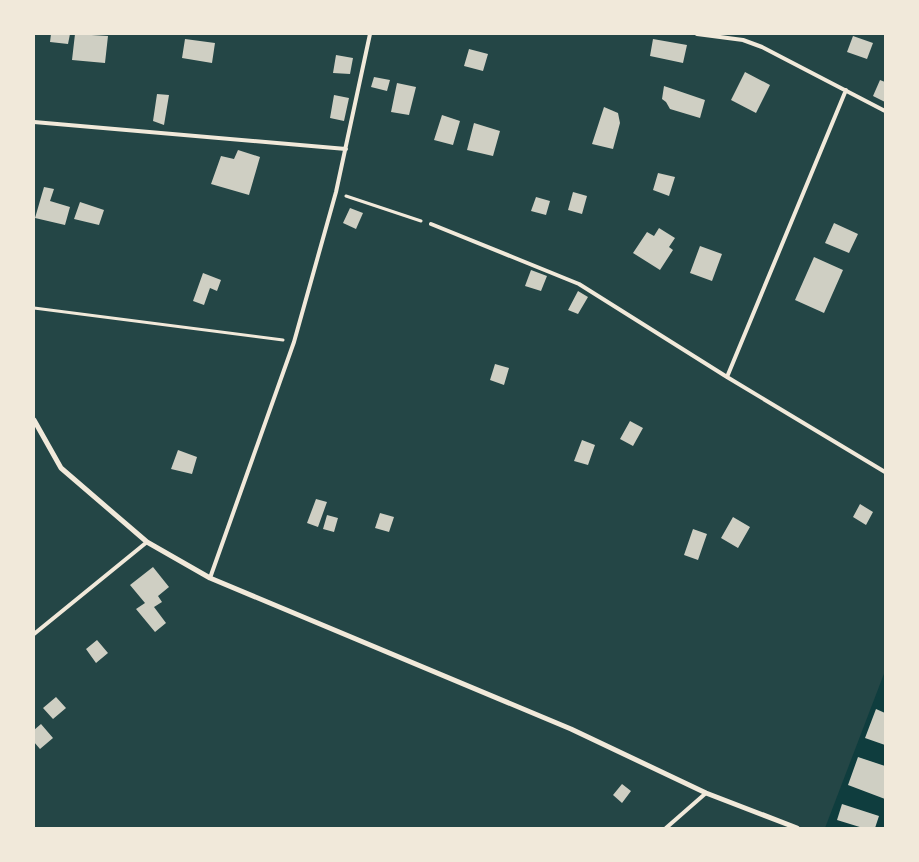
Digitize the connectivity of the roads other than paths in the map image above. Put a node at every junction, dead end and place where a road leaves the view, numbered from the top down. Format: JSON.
{"nodes":[{"id":1,"x":370,"y":34,"type":"edge"},
{"id":2,"x":697,"y":34,"type":"edge"},
{"id":3,"x":846,"y":90,"type":"junction"},
{"id":4,"x":885,"y":111,"type":"edge"},
{"id":5,"x":34,"y":122,"type":"edge"},
{"id":6,"x":346,"y":149,"type":"junction"},
{"id":7,"x":431,"y":224,"type":"road end"},
{"id":8,"x":727,"y":377,"type":"junction"},
{"id":9,"x":34,"y":420,"type":"edge"},
{"id":10,"x":885,"y":472,"type":"edge"},
{"id":11,"x":147,"y":542,"type":"junction"},
{"id":12,"x":210,"y":578,"type":"junction"},
{"id":13,"x":34,"y":634,"type":"edge"},
{"id":14,"x":706,"y":793,"type":"junction"},
{"id":15,"x":666,"y":828,"type":"edge"},
{"id":16,"x":797,"y":828,"type":"edge"}],
"edges":[{"from":1,"to":6,"type":"lane"},
{"from":2,"to":3,"type":"lane"},
{"from":3,"to":4,"type":"lane"},
{"from":3,"to":8,"type":"lane"},
{"from":5,"to":6,"type":"lane"},
{"from":6,"to":12,"type":"lane"},
{"from":7,"to":8,"type":"lane"},
{"from":8,"to":10,"type":"lane"},
{"from":9,"to":11,"type":"street"},
{"from":11,"to":12,"type":"street"},
{"from":11,"to":13,"type":"lane"},
{"from":12,"to":14,"type":"street"},
{"from":14,"to":15,"type":"lane"},
{"from":14,"to":16,"type":"street"}]}
